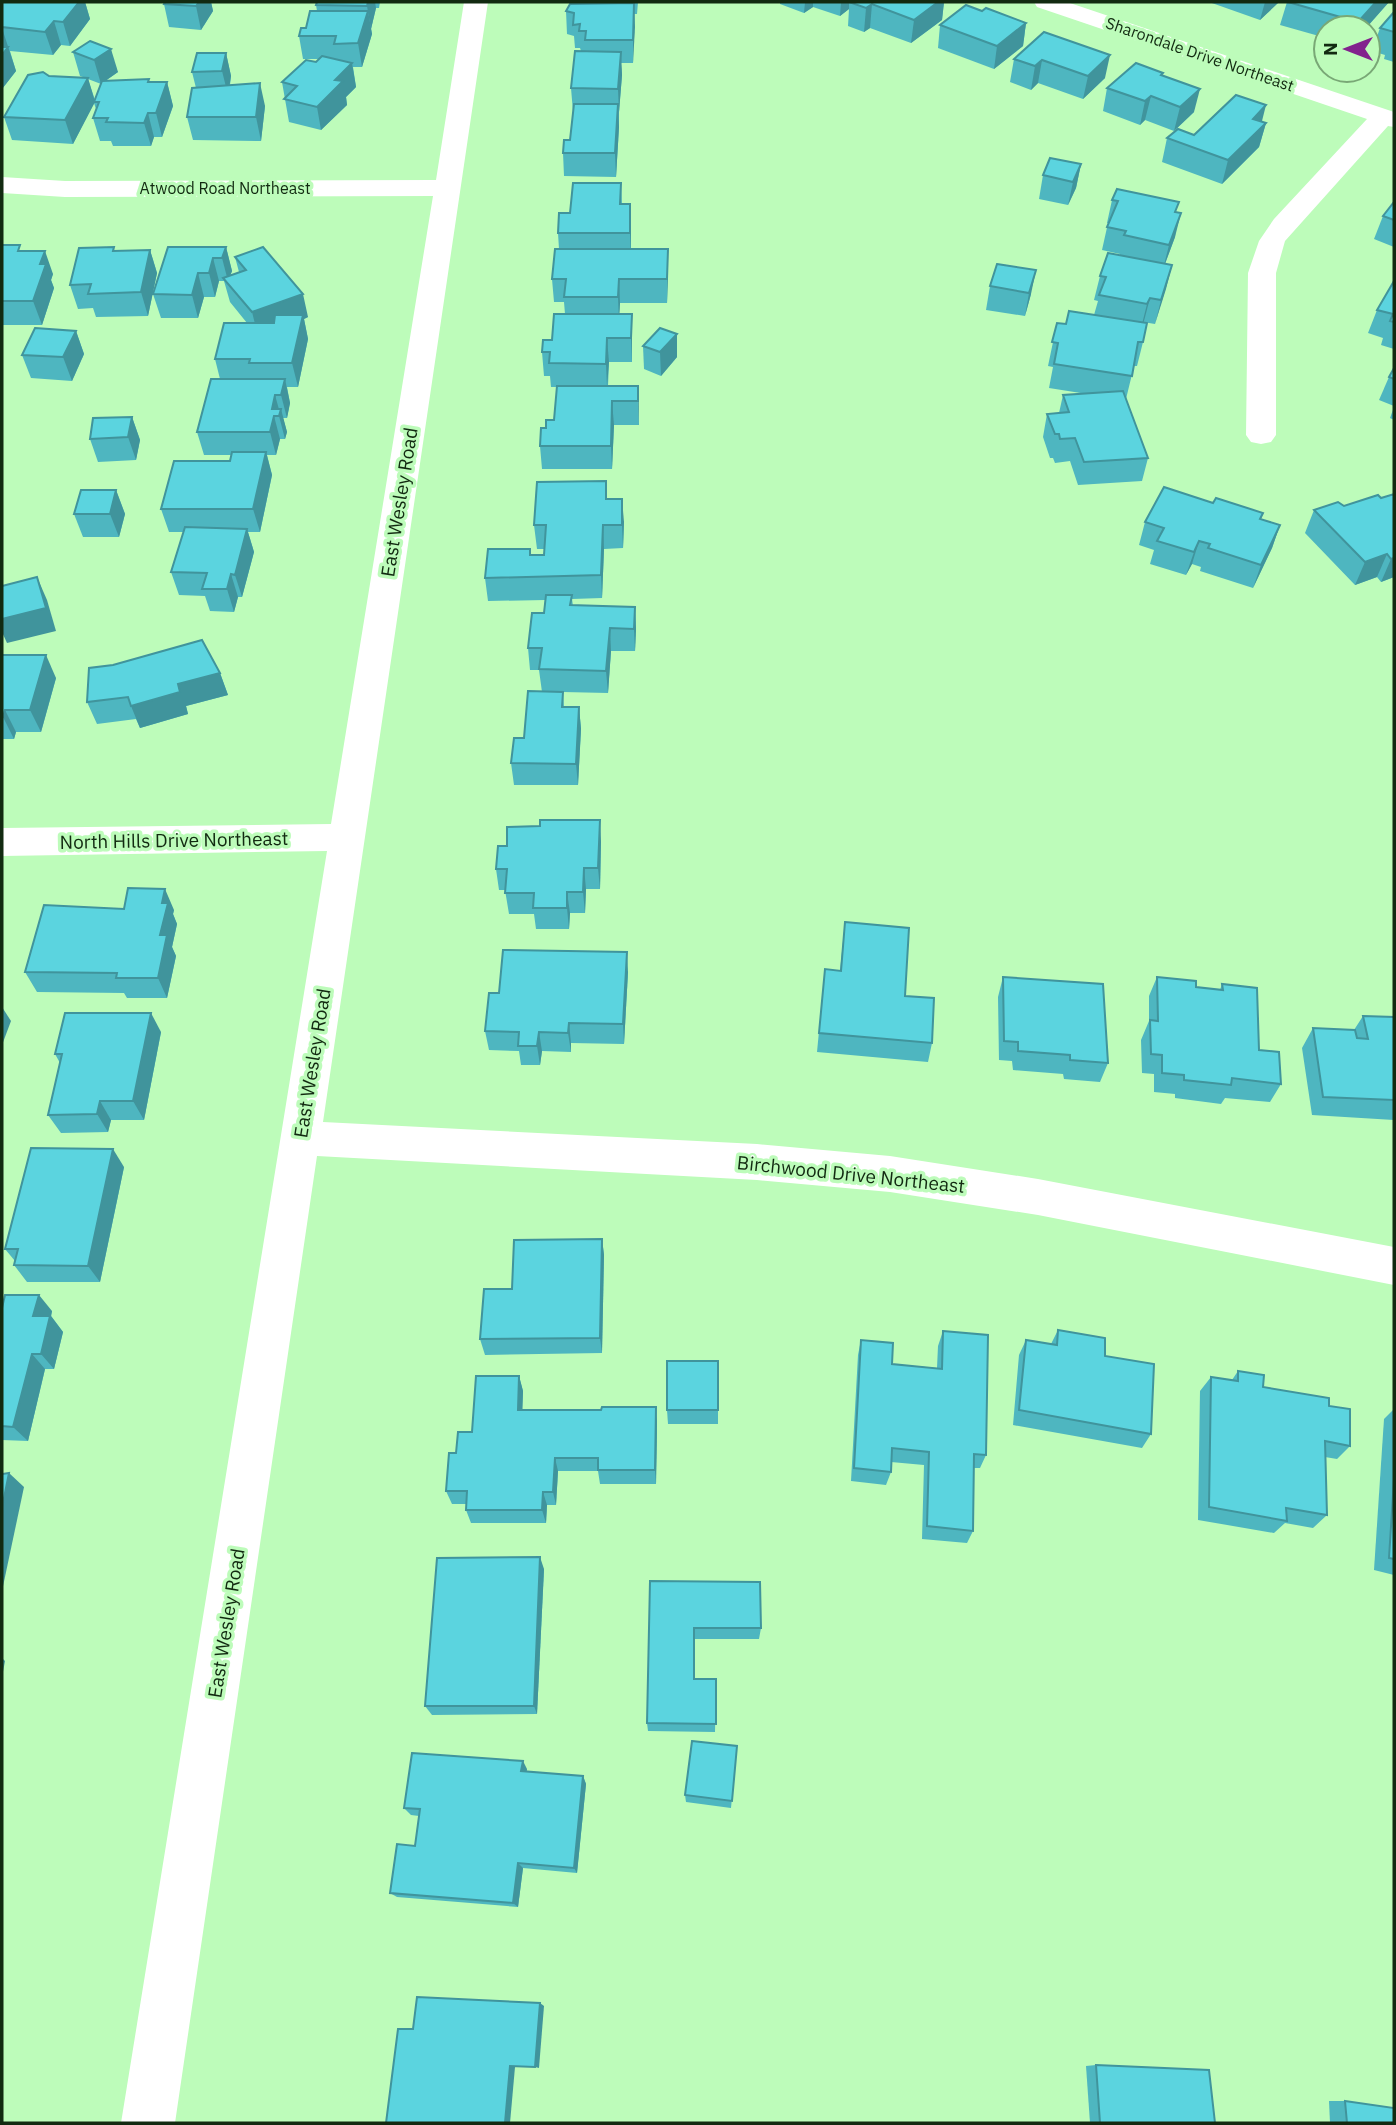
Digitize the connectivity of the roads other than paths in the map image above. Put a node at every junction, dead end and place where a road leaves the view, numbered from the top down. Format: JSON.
{"nodes":[{"id":1,"x":476,"y":2,"type":"edge"},
{"id":2,"x":1045,"y":2,"type":"edge"},
{"id":3,"x":1389,"y":118,"type":"edge"},
{"id":4,"x":2,"y":185,"type":"edge"},
{"id":5,"x":447,"y":188,"type":"junction"},
{"id":6,"x":1261,"y":435,"type":"dead end"},
{"id":7,"x":347,"y":837,"type":"junction"},
{"id":8,"x":2,"y":842,"type":"edge"},
{"id":9,"x":300,"y":1138,"type":"junction"},
{"id":10,"x":1394,"y":1266,"type":"edge"},
{"id":11,"x":148,"y":2123,"type":"edge"}],
"edges":[{"from":1,"to":5,"type":"street","name":"East Wesley Road"},
{"from":2,"to":3,"type":"street","name":"Sharondale Drive Northeast"},
{"from":3,"to":6,"type":"street"},
{"from":4,"to":5,"type":"street","name":"Atwood Road Northeast"},
{"from":5,"to":7,"type":"street","name":"East Wesley Road"},
{"from":7,"to":8,"type":"street","name":"North Hills Drive Northeast"},
{"from":7,"to":9,"type":"street","name":"East Wesley Road"},
{"from":9,"to":10,"type":"street","name":"Birchwood Drive Northeast"},
{"from":9,"to":11,"type":"street","name":"East Wesley Road"}]}
